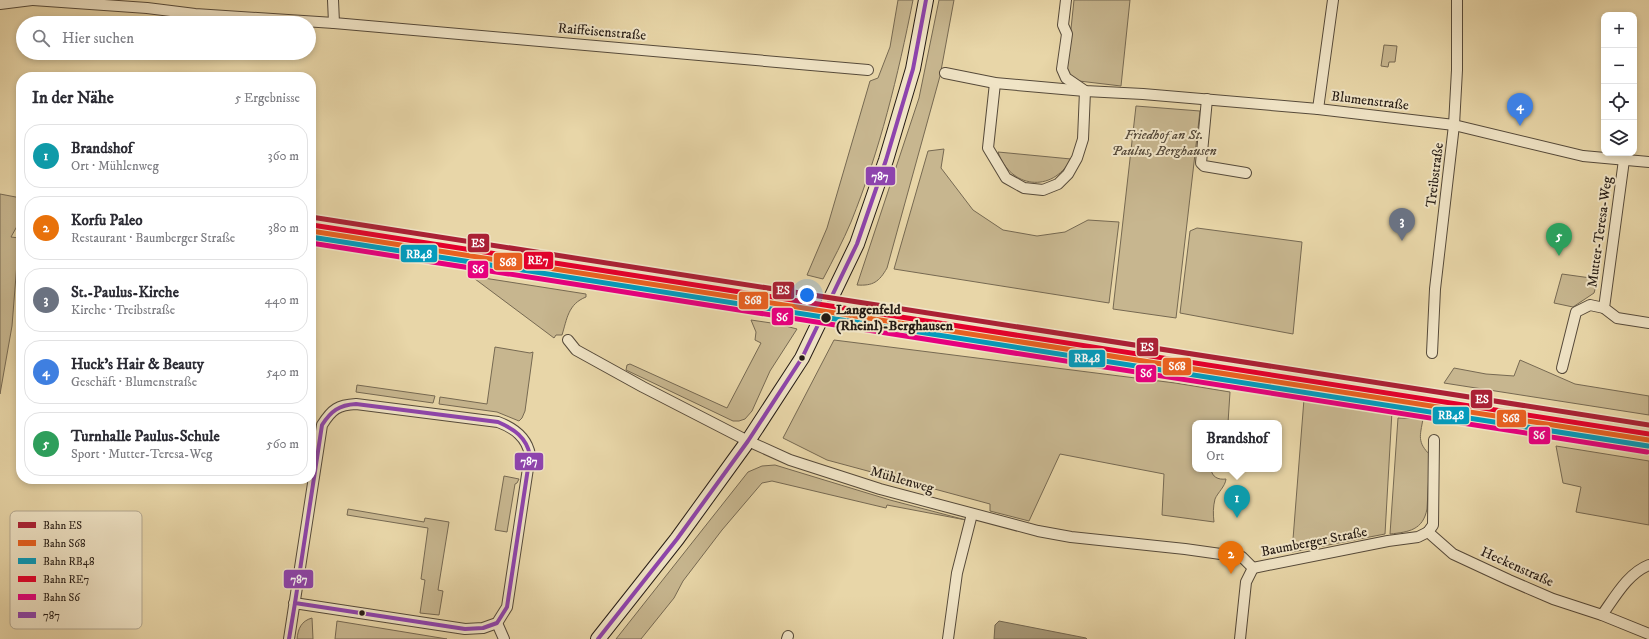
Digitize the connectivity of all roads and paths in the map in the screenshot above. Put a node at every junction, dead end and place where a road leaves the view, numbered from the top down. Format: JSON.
{"nodes":[{"id":1,"x":33,"y":0,"type":"edge"},
{"id":2,"x":333,"y":0,"type":"edge"},
{"id":3,"x":926,"y":0,"type":"edge"},
{"id":4,"x":1066,"y":0,"type":"edge"},
{"id":5,"x":1333,"y":0,"type":"edge"},
{"id":6,"x":1457,"y":0,"type":"edge"},
{"id":7,"x":0,"y":4,"type":"edge"},
{"id":8,"x":226,"y":16,"type":"edge"},
{"id":9,"x":316,"y":22,"type":"edge"},
{"id":10,"x":334,"y":23,"type":"junction"},
{"id":11,"x":868,"y":70,"type":"dead end"},
{"id":12,"x":945,"y":73,"type":"dead end"},
{"id":13,"x":995,"y":83,"type":"junction"},
{"id":14,"x":1085,"y":91,"type":"junction"},
{"id":15,"x":1207,"y":99,"type":"junction"},
{"id":16,"x":1318,"y":109,"type":"junction"},
{"id":17,"x":1454,"y":125,"type":"junction"},
{"id":18,"x":1624,"y":160,"type":"junction"},
{"id":19,"x":1649,"y":162,"type":"edge"},
{"id":20,"x":1246,"y":173,"type":"dead end"},
{"id":21,"x":1604,"y":308,"type":"junction"},
{"id":22,"x":1649,"y":323,"type":"edge"},
{"id":23,"x":568,"y":340,"type":"dead end"},
{"id":24,"x":1432,"y":353,"type":"dead end"},
{"id":25,"x":1562,"y":368,"type":"dead end"},
{"id":26,"x":1434,"y":440,"type":"dead end"},
{"id":27,"x":748,"y":441,"type":"junction"},
{"id":28,"x":316,"y":462,"type":"edge"},
{"id":29,"x":313,"y":484,"type":"edge"},
{"id":30,"x":972,"y":514,"type":"junction"},
{"id":31,"x":1428,"y":532,"type":"junction"},
{"id":32,"x":1649,"y":565,"type":"edge"},
{"id":33,"x":1253,"y":568,"type":"junction"},
{"id":34,"x":294,"y":603,"type":"junction"},
{"id":35,"x":1602,"y":615,"type":"junction"},
{"id":36,"x":497,"y":623,"type":"junction"},
{"id":37,"x":1649,"y":634,"type":"edge"},
{"id":38,"x":289,"y":639,"type":"edge"},
{"id":39,"x":504,"y":639,"type":"edge"},
{"id":40,"x":598,"y":639,"type":"edge"},
{"id":41,"x":948,"y":639,"type":"edge"},
{"id":42,"x":1240,"y":639,"type":"edge"}],
"edges":[{"from":1,"to":7,"type":"street","name":"Raiffeisenstraße"},
{"from":1,"to":8,"type":"street","name":"Raiffeisenstraße"},
{"from":2,"to":10,"type":"street"},
{"from":3,"to":27,"type":"main road"},
{"from":4,"to":14,"type":"street"},
{"from":5,"to":16,"type":"street"},
{"from":6,"to":17,"type":"street","name":"Treibstraße"},
{"from":9,"to":10,"type":"street","name":"Raiffeisenstraße"},
{"from":10,"to":11,"type":"street","name":"Raiffeisenstraße"},
{"from":12,"to":13,"type":"street","name":"Blumenstraße"},
{"from":13,"to":14,"type":"street","name":"Blumenstraße"},
{"from":13,"to":14,"type":"street"},
{"from":14,"to":15,"type":"street","name":"Blumenstraße"},
{"from":15,"to":16,"type":"street","name":"Blumenstraße"},
{"from":15,"to":20,"type":"street"},
{"from":16,"to":17,"type":"street","name":"Blumenstraße"},
{"from":17,"to":18,"type":"street","name":"Blumenstraße"},
{"from":17,"to":24,"type":"street","name":"Treibstraße"},
{"from":18,"to":19,"type":"street","name":"Blumenstraße"},
{"from":18,"to":21,"type":"street","name":"Mutter-Teresa-Weg"},
{"from":21,"to":22,"type":"street","name":"Mutter-Teresa-Weg"},
{"from":21,"to":25,"type":"street","name":"Mutter-Teresa-Weg"},
{"from":23,"to":27,"type":"street","name":"Mühlenweg"},
{"from":26,"to":31,"type":"street"},
{"from":27,"to":30,"type":"street","name":"Mühlenweg"},
{"from":27,"to":40,"type":"main road"},
{"from":28,"to":36,"type":"street"},
{"from":29,"to":34,"type":"street"},
{"from":30,"to":33,"type":"street","name":"Mühlenweg"},
{"from":30,"to":41,"type":"street"},
{"from":31,"to":33,"type":"street","name":"Baumberger Straße"},
{"from":31,"to":35,"type":"street","name":"Heckenstraße"},
{"from":32,"to":35,"type":"street"},
{"from":33,"to":42,"type":"street","name":"Baumberger Straße"},
{"from":34,"to":36,"type":"street"},
{"from":34,"to":38,"type":"street"},
{"from":35,"to":37,"type":"street","name":"Heckenstraße"},
{"from":36,"to":39,"type":"street"}]}
